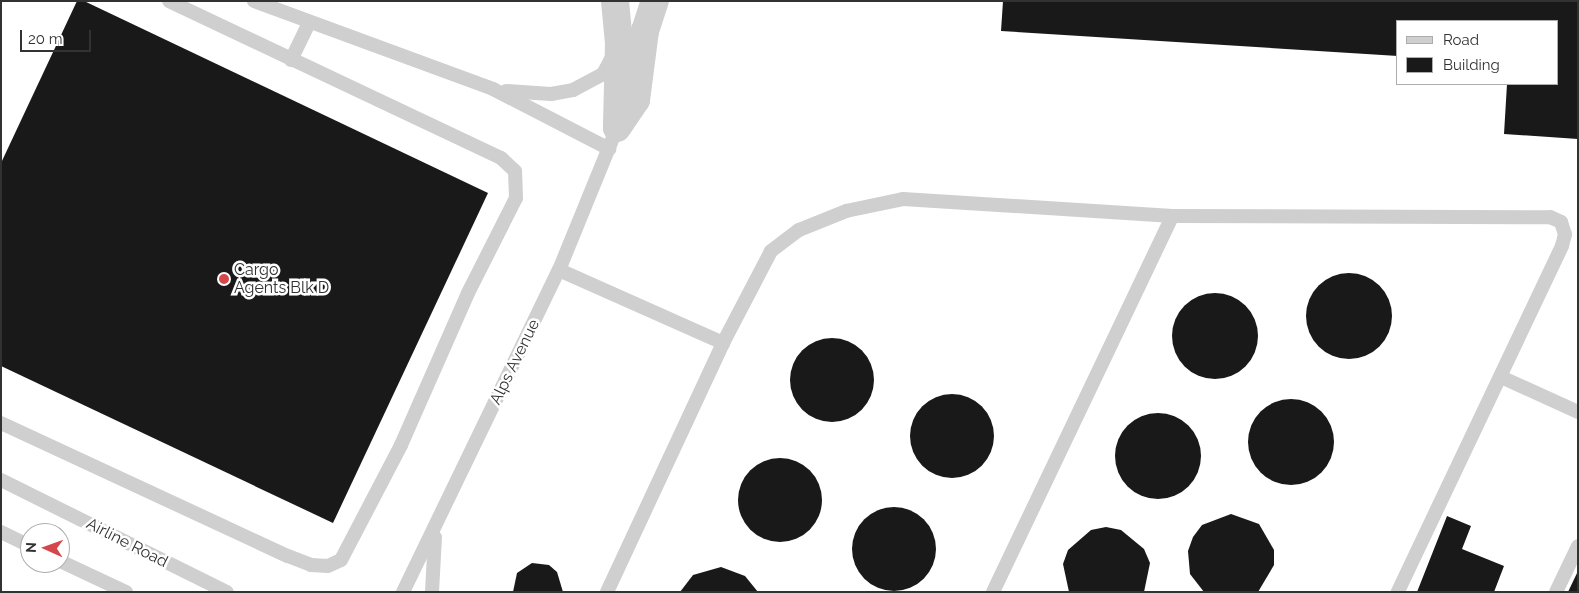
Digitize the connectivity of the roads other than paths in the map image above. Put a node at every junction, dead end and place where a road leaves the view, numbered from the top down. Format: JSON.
{"nodes":[{"id":1,"x":169,"y":1,"type":"edge"},
{"id":2,"x":254,"y":1,"type":"edge"},
{"id":3,"x":615,"y":1,"type":"edge"},
{"id":4,"x":655,"y":1,"type":"edge"},
{"id":5,"x":309,"y":23,"type":"junction"},
{"id":6,"x":619,"y":43,"type":"junction"},
{"id":7,"x":291,"y":60,"type":"junction"},
{"id":8,"x":493,"y":89,"type":"junction"},
{"id":9,"x":613,"y":139,"type":"junction"},
{"id":10,"x":1172,"y":216,"type":"junction"},
{"id":11,"x":559,"y":270,"type":"junction"},
{"id":12,"x":723,"y":343,"type":"junction"},
{"id":13,"x":1501,"y":377,"type":"junction"},
{"id":14,"x":1578,"y":412,"type":"edge"},
{"id":15,"x":1,"y":423,"type":"edge"},
{"id":16,"x":1,"y":480,"type":"edge"},
{"id":17,"x":436,"y":526,"type":"junction"},
{"id":18,"x":1,"y":532,"type":"edge"},
{"id":19,"x":20,"y":541,"type":"edge"},
{"id":20,"x":1578,"y":546,"type":"edge"},
{"id":21,"x":70,"y":566,"type":"edge"},
{"id":22,"x":126,"y":592,"type":"edge"},
{"id":23,"x":227,"y":592,"type":"edge"},
{"id":24,"x":403,"y":592,"type":"edge"},
{"id":25,"x":432,"y":592,"type":"edge"},
{"id":26,"x":607,"y":592,"type":"edge"},
{"id":27,"x":993,"y":592,"type":"edge"},
{"id":28,"x":1398,"y":592,"type":"edge"},
{"id":29,"x":1556,"y":592,"type":"edge"}],
"edges":[{"from":1,"to":7,"type":"lane"},
{"from":2,"to":5,"type":"lane"},
{"from":3,"to":6,"type":"street","name":"Alps Avenue"},
{"from":4,"to":9,"type":"street","name":"Alps Avenue"},
{"from":5,"to":7,"type":"lane"},
{"from":5,"to":8,"type":"lane"},
{"from":6,"to":8,"type":"lane"},
{"from":6,"to":9,"type":"street","name":"Alps Avenue"},
{"from":7,"to":15,"type":"lane"},
{"from":8,"to":9,"type":"lane"},
{"from":9,"to":11,"type":"lane","name":"Alps Avenue"},
{"from":10,"to":12,"type":"lane"},
{"from":10,"to":13,"type":"lane"},
{"from":10,"to":27,"type":"lane"},
{"from":11,"to":12,"type":"lane"},
{"from":11,"to":17,"type":"lane","name":"Alps Avenue"},
{"from":12,"to":26,"type":"lane"},
{"from":13,"to":14,"type":"lane"},
{"from":13,"to":28,"type":"lane"},
{"from":16,"to":23,"type":"lane","name":"Airline Road"},
{"from":17,"to":24,"type":"lane","name":"Alps Avenue"},
{"from":17,"to":25,"type":"lane"},
{"from":18,"to":19,"type":"lane"},
{"from":20,"to":29,"type":"lane"},
{"from":21,"to":22,"type":"lane"}]}
